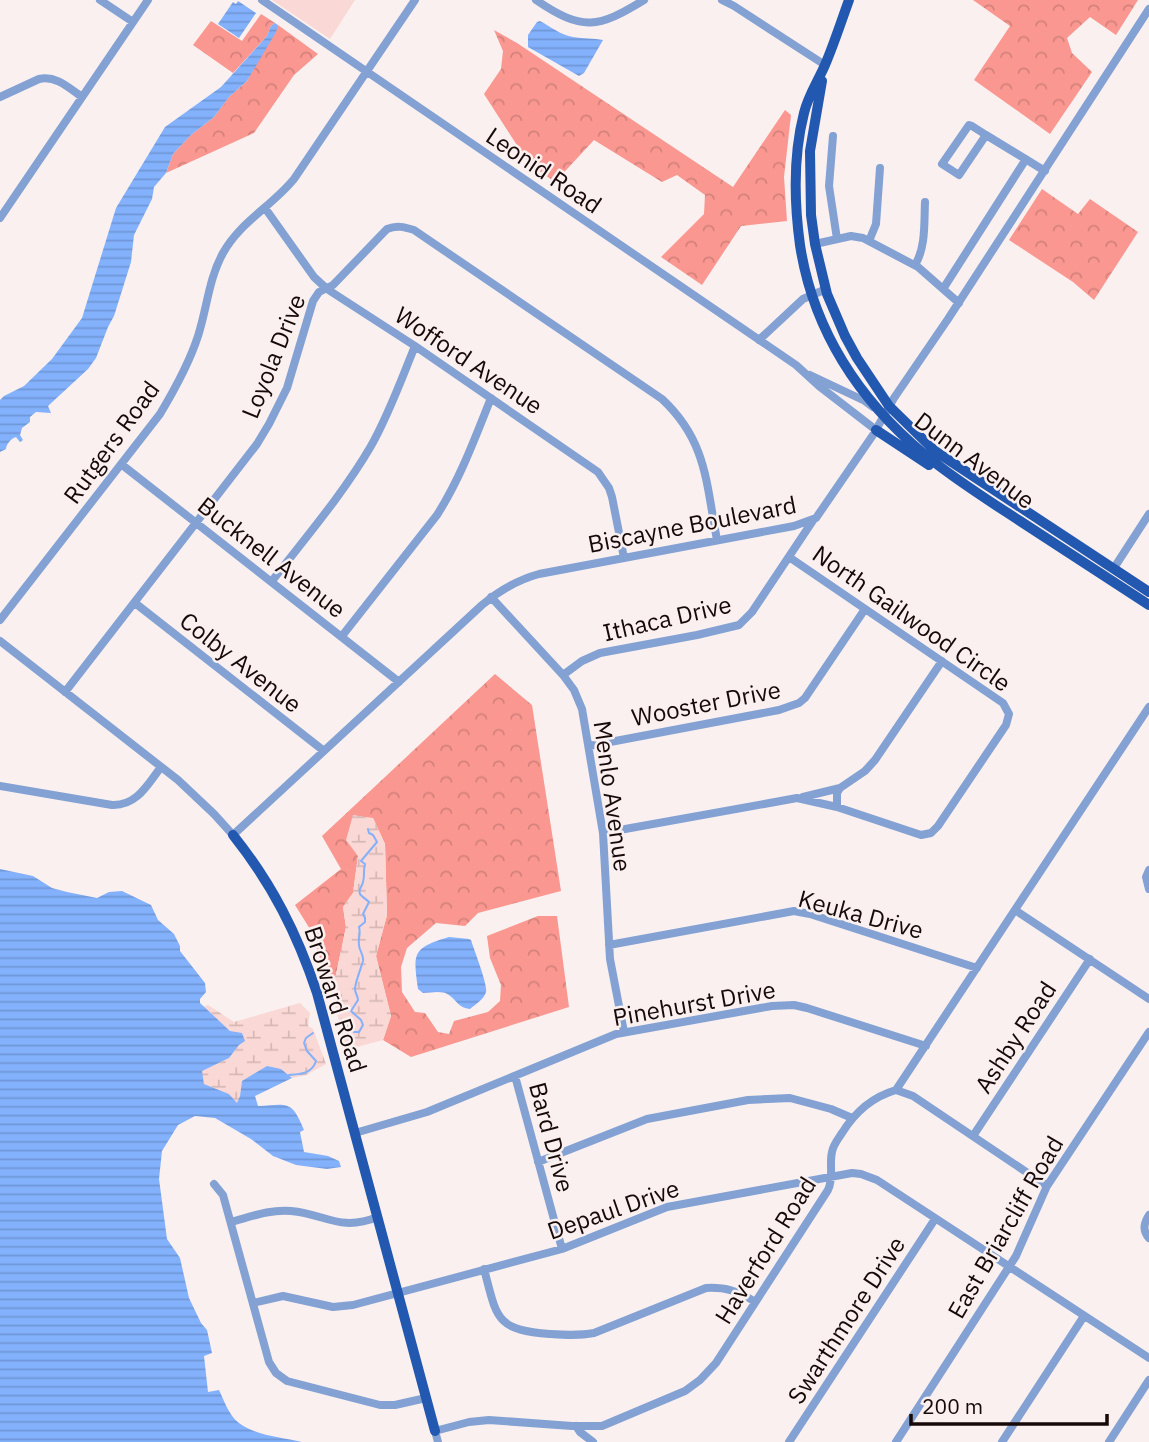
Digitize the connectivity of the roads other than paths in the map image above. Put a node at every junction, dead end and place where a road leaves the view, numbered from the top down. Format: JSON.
{"nodes":[{"id":1,"x":100,"y":0,"type":"edge"},
{"id":2,"x":148,"y":0,"type":"edge"},
{"id":3,"x":262,"y":0,"type":"edge"},
{"id":4,"x":415,"y":0,"type":"edge"},
{"id":5,"x":536,"y":0,"type":"edge"},
{"id":6,"x":644,"y":0,"type":"edge"},
{"id":7,"x":722,"y":0,"type":"edge"},
{"id":8,"x":849,"y":0,"type":"edge"},
{"id":9,"x":1149,"y":9,"type":"edge"},
{"id":10,"x":134,"y":22,"type":"junction"},
{"id":11,"x":825,"y":65,"type":"junction"},
{"id":12,"x":366,"y":72,"type":"junction"},
{"id":13,"x":0,"y":97,"type":"edge"},
{"id":14,"x":82,"y":97,"type":"junction"},
{"id":15,"x":986,"y":135,"type":"junction"},
{"id":16,"x":833,"y":136,"type":"dead end"},
{"id":17,"x":1026,"y":159,"type":"junction"},
{"id":18,"x":880,"y":168,"type":"dead end"},
{"id":19,"x":1045,"y":171,"type":"junction"},
{"id":20,"x":796,"y":196,"type":"junction"},
{"id":21,"x":810,"y":196,"type":"junction"},
{"id":22,"x":925,"y":202,"type":"dead end"},
{"id":23,"x":265,"y":208,"type":"junction"},
{"id":24,"x":0,"y":218,"type":"edge"},
{"id":25,"x":837,"y":239,"type":"junction"},
{"id":26,"x":869,"y":241,"type":"junction"},
{"id":27,"x":815,"y":244,"type":"junction"},
{"id":28,"x":915,"y":265,"type":"junction"},
{"id":29,"x":327,"y":289,"type":"junction"},
{"id":30,"x":826,"y":289,"type":"junction"},
{"id":31,"x":943,"y":289,"type":"junction"},
{"id":32,"x":813,"y":295,"type":"junction"},
{"id":33,"x":958,"y":303,"type":"junction"},
{"id":34,"x":759,"y":340,"type":"junction"},
{"id":35,"x":415,"y":346,"type":"junction"},
{"id":36,"x":804,"y":372,"type":"junction"},
{"id":37,"x":491,"y":398,"type":"junction"},
{"id":38,"x":887,"y":411,"type":"junction"},
{"id":39,"x":876,"y":430,"type":"junction"},
{"id":40,"x":121,"y":464,"type":"junction"},
{"id":41,"x":975,"y":491,"type":"junction"},
{"id":42,"x":992,"y":502,"type":"junction"},
{"id":43,"x":1020,"y":508,"type":"junction"},
{"id":44,"x":1149,"y":514,"type":"edge"},
{"id":45,"x":816,"y":518,"type":"junction"},
{"id":46,"x":197,"y":523,"type":"junction"},
{"id":47,"x":717,"y":540,"type":"junction"},
{"id":48,"x":789,"y":557,"type":"junction"},
{"id":49,"x":624,"y":558,"type":"junction"},
{"id":50,"x":1088,"y":565,"type":"junction"},
{"id":51,"x":1114,"y":569,"type":"junction"},
{"id":52,"x":272,"y":581,"type":"junction"},
{"id":53,"x":1149,"y":592,"type":"edge"},
{"id":54,"x":491,"y":597,"type":"junction"},
{"id":55,"x":135,"y":603,"type":"junction"},
{"id":56,"x":1149,"y":605,"type":"edge"},
{"id":57,"x":865,"y":609,"type":"junction"},
{"id":58,"x":0,"y":620,"type":"edge"},
{"id":59,"x":342,"y":636,"type":"junction"},
{"id":60,"x":0,"y":641,"type":"edge"},
{"id":61,"x":942,"y":661,"type":"junction"},
{"id":62,"x":563,"y":676,"type":"junction"},
{"id":63,"x":399,"y":682,"type":"junction"},
{"id":64,"x":65,"y":692,"type":"junction"},
{"id":65,"x":1149,"y":707,"type":"edge"},
{"id":66,"x":589,"y":746,"type":"junction"},
{"id":67,"x":324,"y":751,"type":"junction"},
{"id":68,"x":161,"y":767,"type":"junction"},
{"id":69,"x":0,"y":786,"type":"edge"},
{"id":70,"x":840,"y":788,"type":"junction"},
{"id":71,"x":797,"y":798,"type":"junction"},
{"id":72,"x":837,"y":807,"type":"junction"},
{"id":73,"x":603,"y":833,"type":"junction"},
{"id":74,"x":233,"y":835,"type":"junction"},
{"id":75,"x":1149,"y":870,"type":"edge"},
{"id":76,"x":1149,"y":889,"type":"edge"},
{"id":77,"x":1015,"y":910,"type":"junction"},
{"id":78,"x":609,"y":944,"type":"junction"},
{"id":79,"x":1090,"y":959,"type":"junction"},
{"id":80,"x":977,"y":968,"type":"junction"},
{"id":81,"x":1149,"y":999,"type":"edge"},
{"id":82,"x":624,"y":1032,"type":"junction"},
{"id":83,"x":1149,"y":1032,"type":"edge"},
{"id":84,"x":926,"y":1046,"type":"junction"},
{"id":85,"x":515,"y":1076,"type":"junction"},
{"id":86,"x":896,"y":1090,"type":"junction"},
{"id":87,"x":852,"y":1118,"type":"junction"},
{"id":88,"x":355,"y":1133,"type":"junction"},
{"id":89,"x":973,"y":1136,"type":"junction"},
{"id":90,"x":538,"y":1162,"type":"junction"},
{"id":91,"x":831,"y":1176,"type":"junction"},
{"id":92,"x":214,"y":1184,"type":"dead end"},
{"id":93,"x":1047,"y":1186,"type":"junction"},
{"id":94,"x":1149,"y":1215,"type":"edge"},
{"id":95,"x":378,"y":1217,"type":"junction"},
{"id":96,"x":934,"y":1219,"type":"junction"},
{"id":97,"x":231,"y":1222,"type":"junction"},
{"id":98,"x":1147,"y":1234,"type":"edge"},
{"id":99,"x":562,"y":1249,"type":"junction"},
{"id":100,"x":1009,"y":1267,"type":"junction"},
{"id":101,"x":484,"y":1269,"type":"junction"},
{"id":102,"x":398,"y":1292,"type":"junction"},
{"id":103,"x":755,"y":1302,"type":"junction"},
{"id":104,"x":253,"y":1303,"type":"junction"},
{"id":105,"x":1084,"y":1316,"type":"junction"},
{"id":106,"x":1149,"y":1358,"type":"edge"},
{"id":107,"x":1149,"y":1380,"type":"edge"},
{"id":108,"x":426,"y":1398,"type":"junction"},
{"id":109,"x":576,"y":1426,"type":"junction"},
{"id":110,"x":602,"y":1426,"type":"junction"},
{"id":111,"x":437,"y":1436,"type":"edge"},
{"id":112,"x":595,"y":1442,"type":"edge"},
{"id":113,"x":789,"y":1442,"type":"edge"},
{"id":114,"x":896,"y":1442,"type":"edge"},
{"id":115,"x":1002,"y":1442,"type":"edge"},
{"id":116,"x":1109,"y":1442,"type":"edge"}],
"edges":[{"from":1,"to":10,"type":"street"},
{"from":2,"to":10,"type":"street"},
{"from":3,"to":12,"type":"street","name":"Leonid Road"},
{"from":4,"to":12,"type":"street","name":"Rutgers Road"},
{"from":5,"to":6,"type":"street"},
{"from":7,"to":11,"type":"street"},
{"from":8,"to":11,"type":"main road","name":"Dunn Avenue"},
{"from":9,"to":19,"type":"street","name":"Biscayne Boulevard"},
{"from":10,"to":14,"type":"street"},
{"from":11,"to":20,"type":"main road","name":"Dunn Avenue"},
{"from":11,"to":21,"type":"main road","name":"Dunn Avenue"},
{"from":12,"to":23,"type":"street","name":"Rutgers Road"},
{"from":12,"to":34,"type":"street","name":"Leonid Road"},
{"from":13,"to":14,"type":"street"},
{"from":14,"to":24,"type":"street"},
{"from":15,"to":15,"type":"street"},
{"from":15,"to":17,"type":"street"},
{"from":16,"to":25,"type":"street"},
{"from":17,"to":19,"type":"street"},
{"from":17,"to":31,"type":"street"},
{"from":18,"to":26,"type":"street"},
{"from":19,"to":33,"type":"street","name":"Biscayne Boulevard"},
{"from":20,"to":21,"type":"main road"},
{"from":20,"to":32,"type":"main road","name":"Dunn Avenue"},
{"from":21,"to":27,"type":"main road","name":"Dunn Avenue"},
{"from":22,"to":28,"type":"street"},
{"from":23,"to":29,"type":"street","name":"Wofford Avenue"},
{"from":23,"to":40,"type":"street","name":"Rutgers Road"},
{"from":25,"to":26,"type":"street"},
{"from":25,"to":27,"type":"street"},
{"from":26,"to":28,"type":"street"},
{"from":27,"to":30,"type":"main road","name":"Dunn Avenue"},
{"from":28,"to":31,"type":"street"},
{"from":29,"to":35,"type":"street","name":"Wofford Avenue"},
{"from":29,"to":46,"type":"street","name":"Loyola Drive"},
{"from":29,"to":47,"type":"street","name":"Loyola Drive"},
{"from":30,"to":32,"type":"street"},
{"from":30,"to":38,"type":"main road","name":"Dunn Avenue"},
{"from":31,"to":33,"type":"street"},
{"from":32,"to":34,"type":"street"},
{"from":32,"to":38,"type":"main road","name":"Dunn Avenue"},
{"from":33,"to":38,"type":"street","name":"Biscayne Boulevard"},
{"from":34,"to":36,"type":"street","name":"Leonid Road"},
{"from":35,"to":37,"type":"street","name":"Wofford Avenue"},
{"from":35,"to":52,"type":"street"},
{"from":36,"to":38,"type":"street","name":"Leonid Road"},
{"from":36,"to":39,"type":"street","name":"Leonid Road"},
{"from":37,"to":49,"type":"street","name":"Wofford Avenue"},
{"from":37,"to":59,"type":"street"},
{"from":38,"to":39,"type":"street","name":"Biscayne Boulevard"},
{"from":38,"to":41,"type":"main road","name":"Dunn Avenue"},
{"from":38,"to":43,"type":"main road","name":"Dunn Avenue"},
{"from":39,"to":41,"type":"main road"},
{"from":39,"to":45,"type":"street","name":"Biscayne Boulevard"},
{"from":40,"to":46,"type":"street","name":"Bucknell Avenue"},
{"from":40,"to":58,"type":"street","name":"Rutgers Road"},
{"from":41,"to":42,"type":"main road","name":"Dunn Avenue"},
{"from":42,"to":43,"type":"main road"},
{"from":42,"to":50,"type":"main road","name":"Dunn Avenue"},
{"from":43,"to":51,"type":"main road","name":"Dunn Avenue"},
{"from":44,"to":51,"type":"street"},
{"from":45,"to":47,"type":"street","name":"Biscayne Boulevard"},
{"from":45,"to":48,"type":"street","name":"Ithaca Drive"},
{"from":46,"to":52,"type":"street","name":"Bucknell Avenue"},
{"from":46,"to":55,"type":"street","name":"Loyola Drive"},
{"from":47,"to":49,"type":"street","name":"Biscayne Boulevard"},
{"from":48,"to":57,"type":"street","name":"North Gailwood Circle"},
{"from":48,"to":62,"type":"street","name":"Ithaca Drive"},
{"from":49,"to":54,"type":"street","name":"Biscayne Boulevard"},
{"from":50,"to":51,"type":"main road"},
{"from":50,"to":56,"type":"main road","name":"Dunn Avenue"},
{"from":51,"to":53,"type":"main road","name":"Dunn Avenue"},
{"from":52,"to":59,"type":"street","name":"Bucknell Avenue"},
{"from":54,"to":62,"type":"street","name":"Menlo Avenue"},
{"from":54,"to":63,"type":"street","name":"Biscayne Boulevard"},
{"from":55,"to":64,"type":"street","name":"Loyola Drive"},
{"from":55,"to":67,"type":"street","name":"Colby Avenue"},
{"from":57,"to":61,"type":"street","name":"North Gailwood Circle"},
{"from":57,"to":66,"type":"street","name":"Wooster Drive"},
{"from":59,"to":63,"type":"street","name":"Bucknell Avenue"},
{"from":60,"to":64,"type":"street","name":"Broward Road"},
{"from":61,"to":70,"type":"street"},
{"from":61,"to":72,"type":"street","name":"North Gailwood Circle"},
{"from":62,"to":66,"type":"street","name":"Menlo Avenue"},
{"from":63,"to":67,"type":"street","name":"Biscayne Boulevard"},
{"from":64,"to":68,"type":"street","name":"Broward Road"},
{"from":65,"to":77,"type":"street","name":"Haverford Road"},
{"from":66,"to":73,"type":"street","name":"Menlo Avenue"},
{"from":67,"to":74,"type":"street","name":"Biscayne Boulevard"},
{"from":68,"to":69,"type":"street"},
{"from":68,"to":74,"type":"street","name":"Broward Road"},
{"from":70,"to":71,"type":"street"},
{"from":70,"to":72,"type":"street"},
{"from":71,"to":72,"type":"street"},
{"from":71,"to":73,"type":"street"},
{"from":73,"to":78,"type":"street","name":"Menlo Avenue"},
{"from":74,"to":88,"type":"main road","name":"Broward Road"},
{"from":75,"to":76,"type":"street"},
{"from":77,"to":79,"type":"street"},
{"from":77,"to":80,"type":"street","name":"Haverford Road"},
{"from":78,"to":80,"type":"street","name":"Keuka Drive"},
{"from":78,"to":82,"type":"street","name":"Menlo Avenue"},
{"from":79,"to":81,"type":"street"},
{"from":79,"to":89,"type":"street","name":"Ashby Road"},
{"from":80,"to":84,"type":"street","name":"Haverford Road"},
{"from":82,"to":84,"type":"street","name":"Pinehurst Drive"},
{"from":82,"to":85,"type":"street","name":"Pinehurst Drive"},
{"from":83,"to":93,"type":"street","name":"East Briarcliff Road"},
{"from":84,"to":86,"type":"street","name":"Haverford Road"},
{"from":85,"to":88,"type":"street","name":"Pinehurst Drive"},
{"from":85,"to":90,"type":"street","name":"Bard Drive"},
{"from":86,"to":87,"type":"street","name":"Haverford Road"},
{"from":86,"to":89,"type":"street"},
{"from":87,"to":90,"type":"street"},
{"from":87,"to":91,"type":"street","name":"Haverford Road"},
{"from":88,"to":95,"type":"main road","name":"Broward Road"},
{"from":89,"to":93,"type":"street"},
{"from":90,"to":99,"type":"street","name":"Bard Drive"},
{"from":91,"to":96,"type":"street","name":"Depaul Drive"},
{"from":91,"to":99,"type":"street","name":"Depaul Drive"},
{"from":91,"to":103,"type":"street","name":"Haverford Road"},
{"from":92,"to":97,"type":"street"},
{"from":93,"to":100,"type":"street","name":"East Briarcliff Road"},
{"from":94,"to":98,"type":"street"},
{"from":95,"to":97,"type":"street"},
{"from":95,"to":102,"type":"main road","name":"Broward Road"},
{"from":96,"to":100,"type":"street","name":"Depaul Drive"},
{"from":96,"to":113,"type":"street","name":"Swarthmore Drive"},
{"from":97,"to":104,"type":"street"},
{"from":99,"to":101,"type":"street","name":"Depaul Drive"},
{"from":100,"to":105,"type":"street","name":"Depaul Drive"},
{"from":100,"to":114,"type":"street","name":"East Briarcliff Road"},
{"from":101,"to":102,"type":"street","name":"Depaul Drive"},
{"from":101,"to":103,"type":"street"},
{"from":102,"to":104,"type":"street","name":"Depaul Drive"},
{"from":102,"to":108,"type":"main road","name":"Broward Road"},
{"from":103,"to":110,"type":"street","name":"Haverford Road"},
{"from":104,"to":108,"type":"street"},
{"from":105,"to":106,"type":"street","name":"Depaul Drive"},
{"from":105,"to":115,"type":"street"},
{"from":107,"to":116,"type":"street"},
{"from":108,"to":111,"type":"main road","name":"Broward Road"},
{"from":109,"to":110,"type":"street","name":"Haverford Road"},
{"from":109,"to":111,"type":"street","name":"Haverford Road"},
{"from":109,"to":112,"type":"street"},
{"from":110,"to":112,"type":"street"}]}
